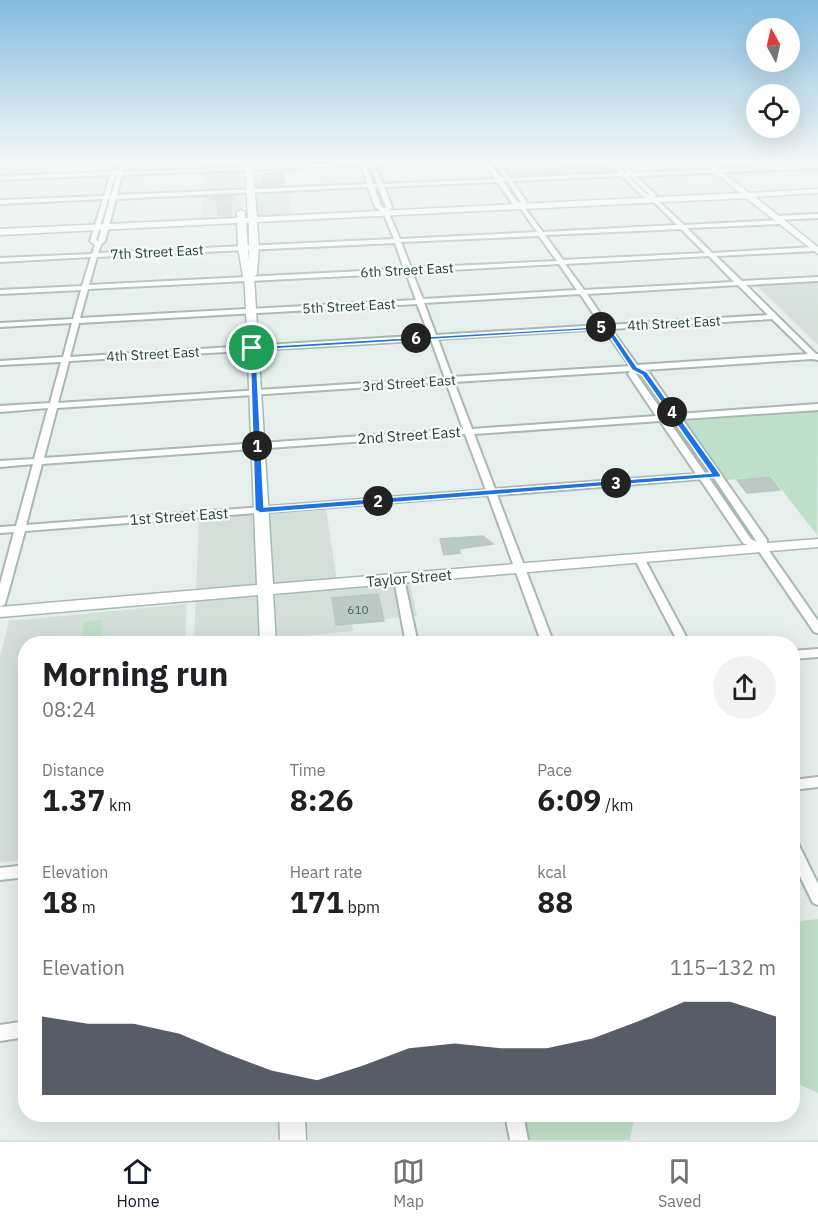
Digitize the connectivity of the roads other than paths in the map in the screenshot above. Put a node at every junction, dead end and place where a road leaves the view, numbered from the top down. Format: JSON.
{"nodes":[{"id":1,"x":103,"y":214,"type":"edge"},
{"id":2,"x":107,"y":214,"type":"edge"},
{"id":3,"x":247,"y":214,"type":"edge"},
{"id":4,"x":342,"y":214,"type":"edge"},
{"id":5,"x":387,"y":214,"type":"edge"},
{"id":6,"x":528,"y":214,"type":"edge"},
{"id":7,"x":669,"y":214,"type":"edge"},
{"id":8,"x":772,"y":214,"type":"edge"},
{"id":9,"x":818,"y":216,"type":"edge"},
{"id":10,"x":247,"y":219,"type":"junction"},
{"id":11,"x":779,"y":220,"type":"junction"},
{"id":12,"x":102,"y":225,"type":"junction"},
{"id":13,"x":682,"y":227,"type":"junction"},
{"id":14,"x":0,"y":230,"type":"edge"},
{"id":15,"x":541,"y":233,"type":"junction"},
{"id":16,"x":397,"y":240,"type":"junction"},
{"id":17,"x":815,"y":247,"type":"edge"},
{"id":18,"x":242,"y":248,"type":"junction"},
{"id":19,"x":255,"y":248,"type":"junction"},
{"id":20,"x":710,"y":254,"type":"junction"},
{"id":21,"x":94,"y":256,"type":"junction"},
{"id":22,"x":0,"y":260,"type":"edge"},
{"id":23,"x":561,"y":262,"type":"junction"},
{"id":24,"x":408,"y":270,"type":"junction"},
{"id":25,"x":249,"y":277,"type":"junction"},
{"id":26,"x":818,"y":279,"type":"edge"},
{"id":27,"x":740,"y":284,"type":"junction"},
{"id":28,"x":86,"y":287,"type":"junction"},
{"id":29,"x":0,"y":292,"type":"edge"},
{"id":30,"x":582,"y":293,"type":"junction"},
{"id":31,"x":420,"y":302,"type":"junction"},
{"id":32,"x":251,"y":311,"type":"junction"},
{"id":33,"x":774,"y":317,"type":"junction"},
{"id":34,"x":77,"y":321,"type":"junction"},
{"id":35,"x":0,"y":325,"type":"edge"},
{"id":36,"x":607,"y":327,"type":"junction"},
{"id":37,"x":433,"y":338,"type":"junction"},
{"id":38,"x":252,"y":348,"type":"junction"},
{"id":39,"x":817,"y":358,"type":"edge"},
{"id":40,"x":66,"y":359,"type":"junction"},
{"id":41,"x":0,"y":363,"type":"edge"},
{"id":42,"x":635,"y":368,"type":"junction"},
{"id":43,"x":449,"y":380,"type":"junction"},
{"id":44,"x":254,"y":392,"type":"junction"},
{"id":45,"x":53,"y":405,"type":"junction"},
{"id":46,"x":818,"y":407,"type":"edge"},
{"id":47,"x":0,"y":409,"type":"edge"},
{"id":48,"x":676,"y":417,"type":"junction"},
{"id":49,"x":662,"y":418,"type":"junction"},
{"id":50,"x":468,"y":431,"type":"junction"},
{"id":51,"x":257,"y":446,"type":"junction"},
{"id":52,"x":38,"y":462,"type":"junction"},
{"id":53,"x":0,"y":464,"type":"edge"},
{"id":54,"x":717,"y":475,"type":"junction"},
{"id":55,"x":702,"y":476,"type":"junction"},
{"id":56,"x":491,"y":492,"type":"junction"},
{"id":57,"x":260,"y":510,"type":"junction"},
{"id":58,"x":20,"y":529,"type":"junction"},
{"id":59,"x":0,"y":530,"type":"edge"},
{"id":60,"x":818,"y":543,"type":"edge"},
{"id":61,"x":762,"y":548,"type":"junction"},
{"id":62,"x":639,"y":558,"type":"junction"},
{"id":63,"x":519,"y":569,"type":"junction"},
{"id":64,"x":399,"y":579,"type":"junction"},
{"id":65,"x":264,"y":591,"type":"junction"},
{"id":66,"x":0,"y":604,"type":"edge"},
{"id":67,"x":0,"y":612,"type":"edge"},
{"id":68,"x":818,"y":629,"type":"edge"},
{"id":69,"x":267,"y":636,"type":"edge"},
{"id":70,"x":410,"y":636,"type":"edge"},
{"id":71,"x":545,"y":636,"type":"edge"},
{"id":72,"x":681,"y":636,"type":"edge"},
{"id":73,"x":818,"y":653,"type":"edge"},
{"id":74,"x":800,"y":654,"type":"edge"},
{"id":75,"x":818,"y":782,"type":"edge"},
{"id":76,"x":800,"y":784,"type":"edge"},
{"id":77,"x":800,"y":862,"type":"edge"},
{"id":78,"x":18,"y":872,"type":"edge"},
{"id":79,"x":0,"y":874,"type":"edge"},
{"id":80,"x":818,"y":899,"type":"edge"},
{"id":81,"x":18,"y":1030,"type":"edge"},
{"id":82,"x":0,"y":1033,"type":"edge"},
{"id":83,"x":292,"y":1122,"type":"edge"},
{"id":84,"x":516,"y":1122,"type":"edge"},
{"id":85,"x":293,"y":1140,"type":"edge"},
{"id":86,"x":519,"y":1140,"type":"edge"}],
"edges":[{"from":1,"to":12,"type":"street"},
{"from":2,"to":12,"type":"street"},
{"from":3,"to":10,"type":"main road"},
{"from":4,"to":10,"type":"main road"},
{"from":5,"to":16,"type":"street"},
{"from":6,"to":15,"type":"street"},
{"from":7,"to":13,"type":"street"},
{"from":8,"to":11,"type":"main road"},
{"from":9,"to":11,"type":"street","name":"7th Street East"},
{"from":10,"to":12,"type":"main road"},
{"from":10,"to":18,"type":"main road"},
{"from":10,"to":19,"type":"main road"},
{"from":11,"to":13,"type":"street","name":"7th Street East"},
{"from":11,"to":17,"type":"main road"},
{"from":12,"to":14,"type":"main road"},
{"from":12,"to":21,"type":"street"},
{"from":13,"to":15,"type":"street","name":"7th Street East"},
{"from":13,"to":20,"type":"street"},
{"from":15,"to":16,"type":"street","name":"7th Street East"},
{"from":15,"to":23,"type":"street"},
{"from":16,"to":19,"type":"street","name":"7th Street East"},
{"from":16,"to":24,"type":"street"},
{"from":17,"to":20,"type":"street","name":"6th Street East"},
{"from":18,"to":19,"type":"street","name":"7th Street East"},
{"from":18,"to":21,"type":"street","name":"7th Street East"},
{"from":18,"to":25,"type":"main road"},
{"from":19,"to":25,"type":"main road"},
{"from":20,"to":23,"type":"street","name":"6th Street East"},
{"from":20,"to":27,"type":"street"},
{"from":21,"to":22,"type":"street","name":"7th Street East"},
{"from":21,"to":28,"type":"street"},
{"from":23,"to":24,"type":"street","name":"6th Street East"},
{"from":23,"to":30,"type":"street"},
{"from":24,"to":25,"type":"street","name":"6th Street East"},
{"from":24,"to":31,"type":"street"},
{"from":25,"to":28,"type":"street","name":"6th Street East"},
{"from":25,"to":32,"type":"main road"},
{"from":26,"to":27,"type":"street","name":"5th Street East"},
{"from":27,"to":30,"type":"street","name":"5th Street East"},
{"from":27,"to":33,"type":"street"},
{"from":28,"to":29,"type":"street","name":"6th Street East"},
{"from":28,"to":34,"type":"street"},
{"from":30,"to":31,"type":"street","name":"5th Street East"},
{"from":30,"to":36,"type":"street"},
{"from":31,"to":32,"type":"street","name":"5th Street East"},
{"from":31,"to":37,"type":"street"},
{"from":32,"to":34,"type":"street","name":"5th Street East"},
{"from":32,"to":38,"type":"main road"},
{"from":33,"to":36,"type":"street","name":"4th Street East"},
{"from":33,"to":39,"type":"street"},
{"from":34,"to":35,"type":"street","name":"5th Street East"},
{"from":34,"to":40,"type":"street"},
{"from":36,"to":37,"type":"street","name":"4th Street East"},
{"from":36,"to":42,"type":"street"},
{"from":37,"to":38,"type":"street","name":"4th Street East"},
{"from":37,"to":43,"type":"street"},
{"from":38,"to":40,"type":"street","name":"4th Street East"},
{"from":38,"to":44,"type":"main road"},
{"from":39,"to":42,"type":"street","name":"3rd Street East"},
{"from":40,"to":41,"type":"street","name":"4th Street East"},
{"from":40,"to":45,"type":"street"},
{"from":42,"to":43,"type":"street","name":"3rd Street East"},
{"from":42,"to":48,"type":"street"},
{"from":42,"to":49,"type":"street"},
{"from":43,"to":44,"type":"street","name":"3rd Street East"},
{"from":43,"to":50,"type":"street"},
{"from":44,"to":45,"type":"street","name":"3rd Street East"},
{"from":44,"to":51,"type":"main road"},
{"from":45,"to":47,"type":"street","name":"3rd Street East"},
{"from":45,"to":52,"type":"street"},
{"from":46,"to":48,"type":"street","name":"2nd Street East"},
{"from":48,"to":49,"type":"street","name":"2nd Street East"},
{"from":48,"to":54,"type":"street"},
{"from":49,"to":50,"type":"street","name":"2nd Street East"},
{"from":49,"to":55,"type":"street"},
{"from":50,"to":51,"type":"street","name":"2nd Street East"},
{"from":50,"to":56,"type":"street"},
{"from":51,"to":52,"type":"street","name":"2nd Street East"},
{"from":51,"to":57,"type":"main road"},
{"from":52,"to":53,"type":"street","name":"2nd Street East"},
{"from":52,"to":58,"type":"street"},
{"from":54,"to":55,"type":"street","name":"1st Street East"},
{"from":54,"to":61,"type":"street"},
{"from":55,"to":56,"type":"street","name":"1st Street East"},
{"from":55,"to":61,"type":"street"},
{"from":56,"to":57,"type":"street","name":"1st Street East"},
{"from":56,"to":63,"type":"street"},
{"from":57,"to":58,"type":"street","name":"1st Street East"},
{"from":57,"to":65,"type":"main road"},
{"from":58,"to":59,"type":"street","name":"1st Street East"},
{"from":58,"to":66,"type":"street"},
{"from":60,"to":61,"type":"main road","name":"Taylor Street"},
{"from":61,"to":62,"type":"main road","name":"Taylor Street"},
{"from":61,"to":68,"type":"street"},
{"from":62,"to":63,"type":"main road","name":"Taylor Street"},
{"from":62,"to":72,"type":"street"},
{"from":63,"to":64,"type":"main road","name":"Taylor Street"},
{"from":63,"to":71,"type":"street"},
{"from":64,"to":65,"type":"main road","name":"Taylor Street"},
{"from":64,"to":70,"type":"street"},
{"from":65,"to":67,"type":"main road","name":"Taylor Street"},
{"from":65,"to":69,"type":"main road"},
{"from":73,"to":74,"type":"street"},
{"from":75,"to":76,"type":"street"},
{"from":77,"to":80,"type":"street"},
{"from":78,"to":79,"type":"street"},
{"from":81,"to":82,"type":"street"},
{"from":83,"to":85,"type":"main road"},
{"from":84,"to":86,"type":"street"}]}
